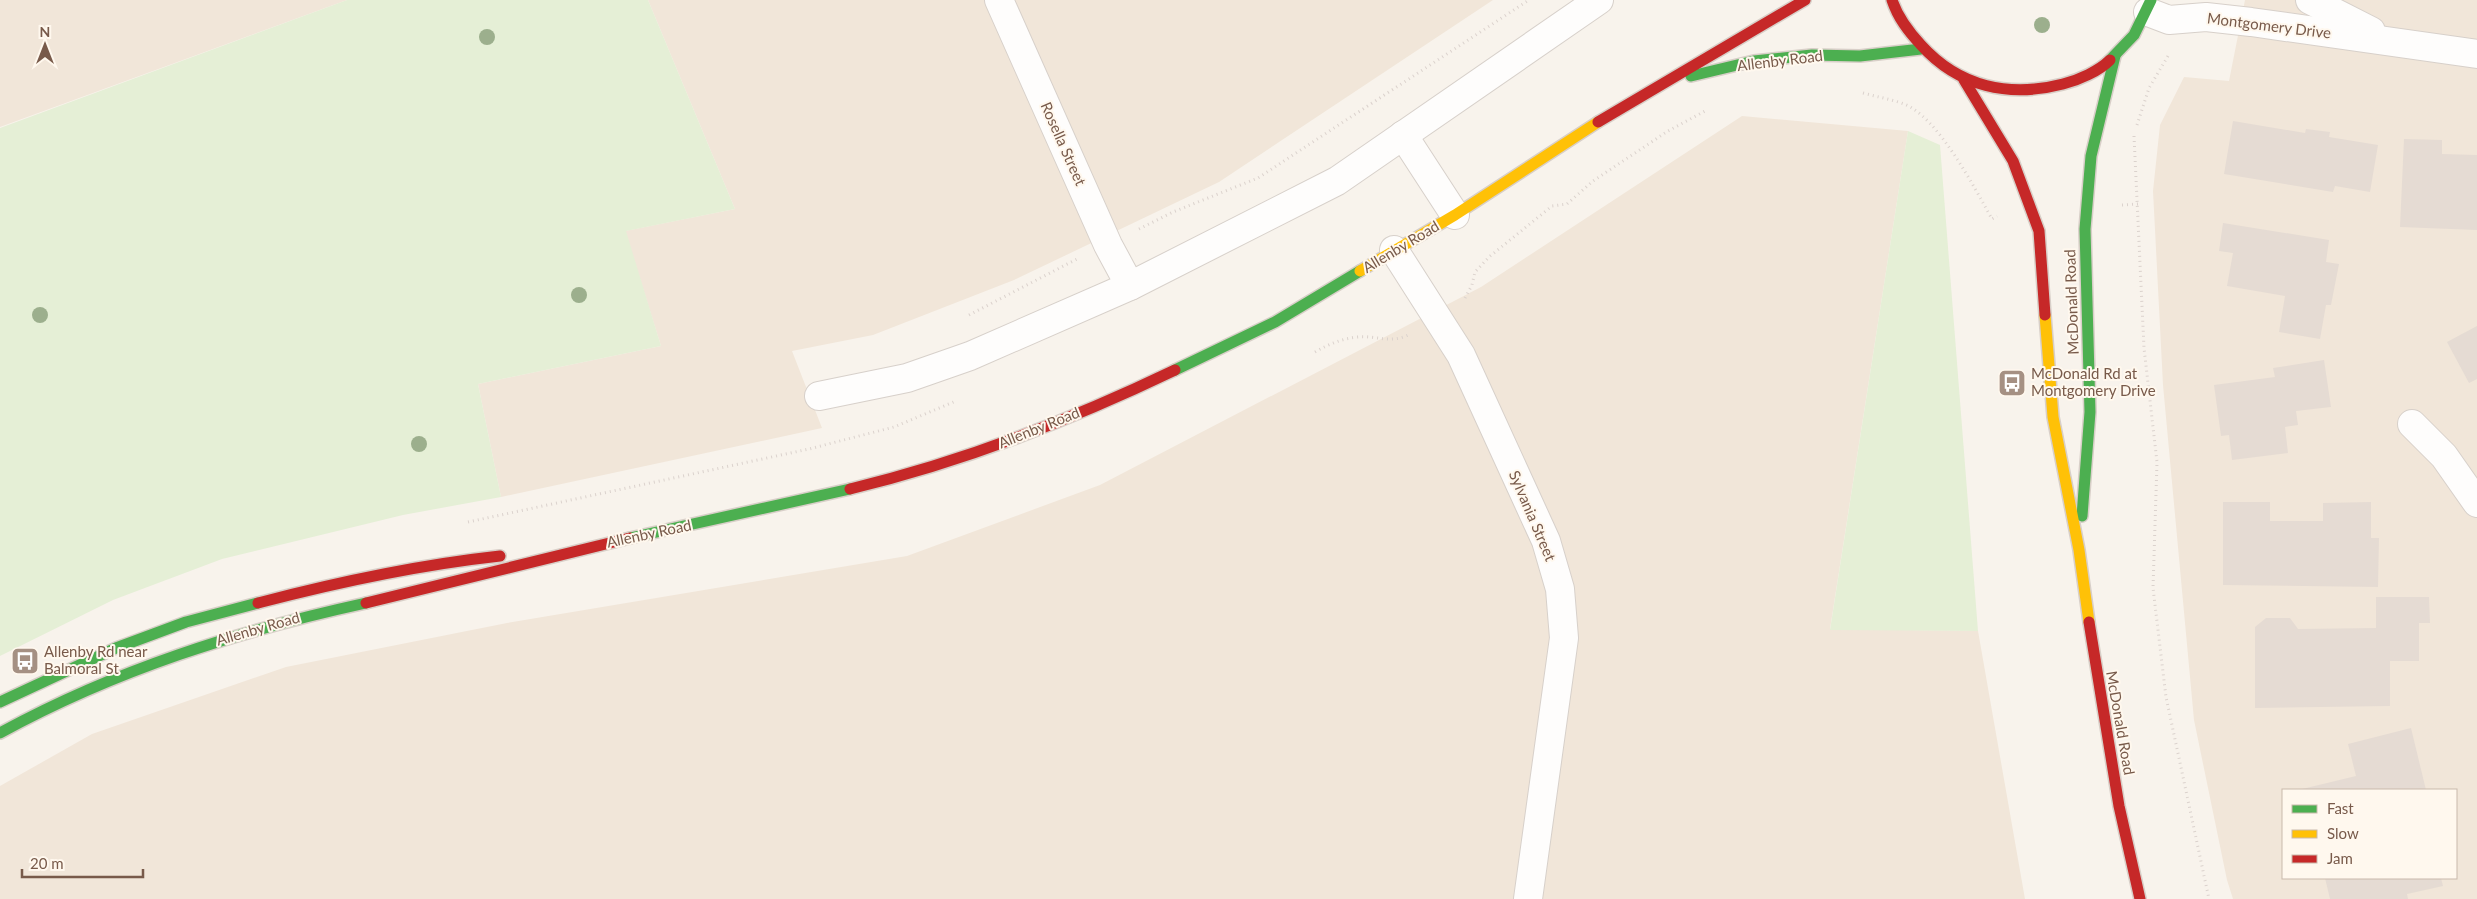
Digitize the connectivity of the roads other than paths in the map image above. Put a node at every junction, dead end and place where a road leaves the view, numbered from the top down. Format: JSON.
{"nodes":[{"id":1,"x":999,"y":0,"type":"edge"},
{"id":2,"x":1599,"y":0,"type":"edge"},
{"id":3,"x":1805,"y":0,"type":"edge"},
{"id":4,"x":1892,"y":0,"type":"edge"},
{"id":5,"x":2310,"y":0,"type":"edge"},
{"id":6,"x":2150,"y":6,"type":"edge"},
{"id":7,"x":2391,"y":42,"type":"junction"},
{"id":8,"x":1921,"y":49,"type":"junction"},
{"id":9,"x":2477,"y":54,"type":"edge"},
{"id":10,"x":2115,"y":56,"type":"junction"},
{"id":11,"x":1964,"y":80,"type":"junction"},
{"id":12,"x":1670,"y":81,"type":"junction"},
{"id":13,"x":1403,"y":135,"type":"junction"},
{"id":14,"x":1455,"y":214,"type":"junction"},
{"id":15,"x":1394,"y":250,"type":"junction"},
{"id":16,"x":1130,"y":286,"type":"junction"},
{"id":17,"x":819,"y":396,"type":"dead end"},
{"id":18,"x":2412,"y":424,"type":"dead end"},
{"id":19,"x":2477,"y":503,"type":"edge"},
{"id":20,"x":587,"y":547,"type":"junction"},
{"id":21,"x":2079,"y":550,"type":"junction"},
{"id":22,"x":0,"y":702,"type":"edge"},
{"id":23,"x":0,"y":733,"type":"edge"},
{"id":24,"x":1528,"y":899,"type":"edge"},
{"id":25,"x":2140,"y":899,"type":"edge"}],
"edges":[{"from":1,"to":16,"type":"street","name":"Rosella Street"},
{"from":2,"to":13,"type":"street"},
{"from":3,"to":12,"type":"main road","name":"Allenby Road"},
{"from":4,"to":8,"type":"main road"},
{"from":5,"to":7,"type":"street","name":"Montgomery Drive"},
{"from":6,"to":7,"type":"street","name":"Montgomery Drive"},
{"from":6,"to":10,"type":"main road"},
{"from":7,"to":9,"type":"street","name":"Montgomery Drive"},
{"from":8,"to":11,"type":"main road"},
{"from":8,"to":12,"type":"main road","name":"Allenby Road"},
{"from":10,"to":11,"type":"main road"},
{"from":10,"to":21,"type":"main road","name":"McDonald Road"},
{"from":11,"to":21,"type":"main road","name":"McDonald Road"},
{"from":12,"to":14,"type":"main road","name":"Allenby Road"},
{"from":13,"to":14,"type":"street","name":"Allenby Road"},
{"from":13,"to":16,"type":"street"},
{"from":14,"to":15,"type":"main road","name":"Allenby Road"},
{"from":15,"to":20,"type":"main road","name":"Allenby Road"},
{"from":15,"to":24,"type":"street","name":"Sylvania Street"},
{"from":16,"to":17,"type":"street"},
{"from":18,"to":19,"type":"street"},
{"from":20,"to":22,"type":"main road","name":"Allenby Road"},
{"from":20,"to":23,"type":"main road","name":"Allenby Road"},
{"from":21,"to":25,"type":"main road","name":"McDonald Road"}]}
